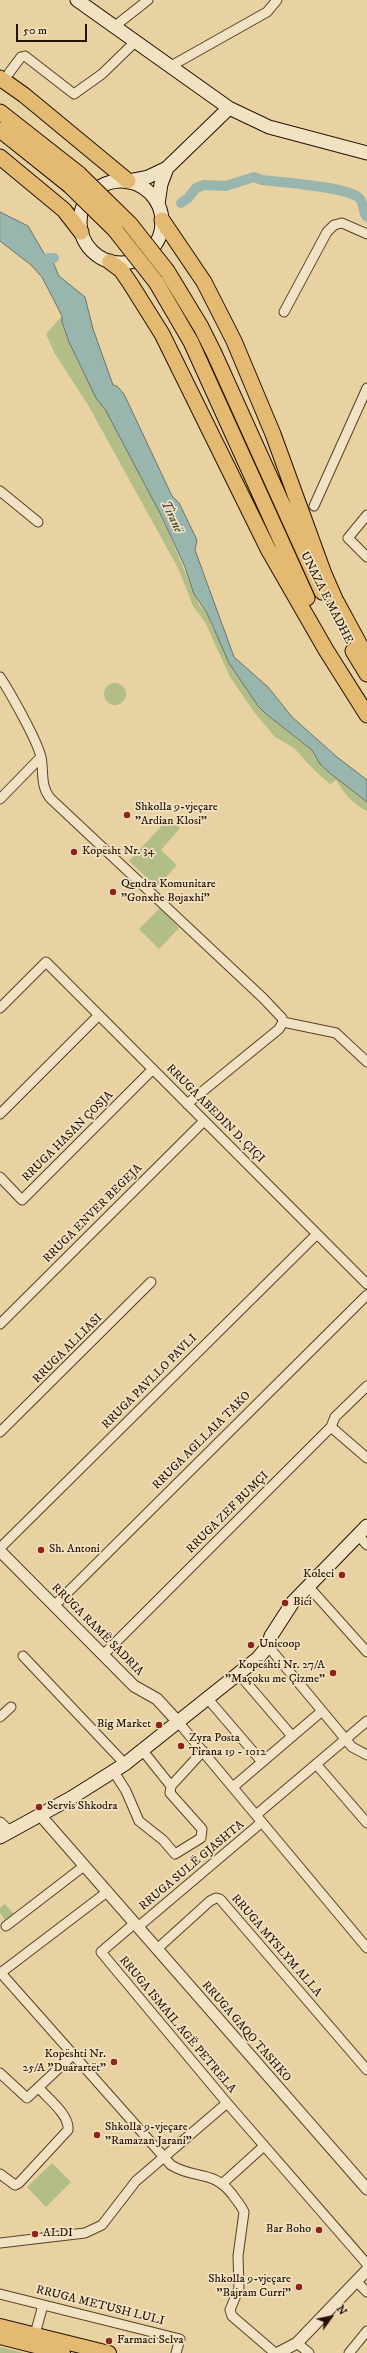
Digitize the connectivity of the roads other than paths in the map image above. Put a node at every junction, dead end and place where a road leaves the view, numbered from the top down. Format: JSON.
{"nodes":[{"id":1,"x":77,"y":0,"type":"edge"},
{"id":2,"x":148,"y":0,"type":"edge"},
{"id":3,"x":277,"y":0,"type":"edge"},
{"id":4,"x":115,"y":26,"type":"junction"},
{"id":5,"x":136,"y":41,"type":"junction"},
{"id":6,"x":171,"y":66,"type":"junction"},
{"id":7,"x":4,"y":76,"type":"edge"},
{"id":8,"x":229,"y":108,"type":"junction"},
{"id":9,"x":0,"y":112,"type":"edge"},
{"id":10,"x":0,"y":130,"type":"edge"},
{"id":11,"x":367,"y":153,"type":"edge"},
{"id":12,"x":0,"y":157,"type":"edge"},
{"id":13,"x":167,"y":168,"type":"junction"},
{"id":14,"x":128,"y":181,"type":"junction"},
{"id":15,"x":158,"y":204,"type":"junction"},
{"id":16,"x":162,"y":220,"type":"junction"},
{"id":17,"x":81,"y":232,"type":"junction"},
{"id":18,"x":367,"y":234,"type":"edge"},
{"id":19,"x":110,"y":262,"type":"junction"},
{"id":20,"x":284,"y":312,"type":"dead end"},
{"id":21,"x":367,"y":388,"type":"edge"},
{"id":22,"x":0,"y":492,"type":"edge"},
{"id":23,"x":314,"y":506,"type":"dead end"},
{"id":24,"x":367,"y":515,"type":"edge"},
{"id":25,"x":38,"y":522,"type":"dead end"},
{"id":26,"x":367,"y":557,"type":"edge"},
{"id":27,"x":367,"y":658,"type":"edge"},
{"id":28,"x":367,"y":674,"type":"edge"},
{"id":29,"x":0,"y":677,"type":"edge"},
{"id":30,"x":367,"y":702,"type":"edge"},
{"id":31,"x":367,"y":715,"type":"edge"},
{"id":32,"x":41,"y":757,"type":"junction"},
{"id":33,"x":0,"y":799,"type":"edge"},
{"id":34,"x":0,"y":1008,"type":"edge"},
{"id":35,"x":99,"y":1015,"type":"junction"},
{"id":36,"x":283,"y":1022,"type":"junction"},
{"id":37,"x":367,"y":1062,"type":"edge"},
{"id":38,"x":153,"y":1069,"type":"junction"},
{"id":39,"x":187,"y":1104,"type":"junction"},
{"id":40,"x":0,"y":1114,"type":"edge"},
{"id":41,"x":204,"y":1121,"type":"junction"},
{"id":42,"x":0,"y":1177,"type":"edge"},
{"id":43,"x":317,"y":1234,"type":"junction"},
{"id":44,"x":151,"y":1282,"type":"dead end"},
{"id":45,"x":367,"y":1284,"type":"edge"},
{"id":46,"x":367,"y":1295,"type":"edge"},
{"id":47,"x":0,"y":1324,"type":"edge"},
{"id":48,"x":367,"y":1386,"type":"edge"},
{"id":49,"x":331,"y":1427,"type":"junction"},
{"id":50,"x":0,"y":1432,"type":"edge"},
{"id":51,"x":367,"y":1458,"type":"edge"},
{"id":52,"x":362,"y":1530,"type":"edge"},
{"id":53,"x":367,"y":1545,"type":"edge"},
{"id":54,"x":0,"y":1550,"type":"edge"},
{"id":55,"x":308,"y":1586,"type":"junction"},
{"id":56,"x":54,"y":1606,"type":"junction"},
{"id":57,"x":268,"y":1646,"type":"junction"},
{"id":58,"x":367,"y":1652,"type":"edge"},
{"id":59,"x":103,"y":1655,"type":"junction"},
{"id":60,"x":23,"y":1656,"type":"dead end"},
{"id":61,"x":238,"y":1673,"type":"junction"},
{"id":62,"x":208,"y":1699,"type":"junction"},
{"id":63,"x":11,"y":1707,"type":"dead end"},
{"id":64,"x":322,"y":1711,"type":"junction"},
{"id":65,"x":0,"y":1717,"type":"edge"},
{"id":66,"x":367,"y":1721,"type":"edge"},
{"id":67,"x":179,"y":1723,"type":"junction"},
{"id":68,"x":292,"y":1736,"type":"junction"},
{"id":69,"x":346,"y":1739,"type":"junction"},
{"id":70,"x":143,"y":1751,"type":"junction"},
{"id":71,"x":203,"y":1751,"type":"junction"},
{"id":72,"x":367,"y":1755,"type":"edge"},
{"id":73,"x":262,"y":1762,"type":"junction"},
{"id":74,"x":125,"y":1764,"type":"junction"},
{"id":75,"x":316,"y":1764,"type":"junction"},
{"id":76,"x":114,"y":1772,"type":"junction"},
{"id":77,"x":171,"y":1786,"type":"junction"},
{"id":78,"x":233,"y":1787,"type":"junction"},
{"id":79,"x":40,"y":1815,"type":"junction"},
{"id":80,"x":259,"y":1819,"type":"junction"},
{"id":81,"x":367,"y":1823,"type":"edge"},
{"id":82,"x":3,"y":1831,"type":"edge"},
{"id":83,"x":84,"y":1866,"type":"junction"},
{"id":84,"x":107,"y":1892,"type":"junction"},
{"id":85,"x":136,"y":1925,"type":"junction"},
{"id":86,"x":6,"y":1926,"type":"dead end"},
{"id":87,"x":367,"y":1948,"type":"edge"},
{"id":88,"x":157,"y":1949,"type":"junction"},
{"id":89,"x":1,"y":1972,"type":"edge"},
{"id":90,"x":74,"y":2054,"type":"junction"},
{"id":91,"x":367,"y":2070,"type":"edge"},
{"id":92,"x":0,"y":2072,"type":"edge"},
{"id":93,"x":38,"y":2088,"type":"junction"},
{"id":94,"x":227,"y":2103,"type":"junction"},
{"id":95,"x":264,"y":2146,"type":"junction"},
{"id":96,"x":164,"y":2157,"type":"junction"},
{"id":97,"x":0,"y":2174,"type":"edge"},
{"id":98,"x":223,"y":2183,"type":"junction"},
{"id":99,"x":367,"y":2189,"type":"edge"},
{"id":100,"x":0,"y":2243,"type":"edge"},
{"id":101,"x":367,"y":2264,"type":"edge"},
{"id":102,"x":367,"y":2270,"type":"edge"},
{"id":103,"x":357,"y":2282,"type":"junction"},
{"id":104,"x":367,"y":2292,"type":"edge"},
{"id":105,"x":0,"y":2294,"type":"edge"},
{"id":106,"x":43,"y":2305,"type":"junction"},
{"id":107,"x":0,"y":2326,"type":"edge"},
{"id":108,"x":367,"y":2331,"type":"edge"},
{"id":109,"x":35,"y":2334,"type":"junction"},
{"id":110,"x":0,"y":2337,"type":"edge"},
{"id":111,"x":297,"y":2343,"type":"junction"},
{"id":112,"x":63,"y":2353,"type":"edge"},
{"id":113,"x":109,"y":2353,"type":"edge"},
{"id":114,"x":176,"y":2353,"type":"edge"},
{"id":115,"x":277,"y":2353,"type":"edge"},
{"id":116,"x":309,"y":2353,"type":"edge"},
{"id":117,"x":349,"y":2353,"type":"edge"}],
"edges":[{"from":1,"to":4,"type":"main road"},
{"from":2,"to":4,"type":"street"},
{"from":3,"to":6,"type":"street"},
{"from":4,"to":5,"type":"main road"},
{"from":5,"to":6,"type":"main road"},
{"from":5,"to":7,"type":"street"},
{"from":6,"to":8,"type":"main road"},
{"from":7,"to":14,"type":"highway"},
{"from":8,"to":11,"type":"main road"},
{"from":8,"to":13,"type":"main road"},
{"from":9,"to":28,"type":"highway","name":"UNAZA E MADHE","bridge":true},
{"from":10,"to":30,"type":"highway","bridge":true},
{"from":12,"to":17,"type":"highway"},
{"from":13,"to":14,"type":"main road"},
{"from":13,"to":15,"type":"main road"},
{"from":14,"to":15,"type":"main road"},
{"from":14,"to":17,"type":"main road"},
{"from":15,"to":16,"type":"main road"},
{"from":16,"to":19,"type":"main road"},
{"from":16,"to":27,"type":"highway"},
{"from":17,"to":19,"type":"main road"},
{"from":18,"to":20,"type":"street"},
{"from":19,"to":31,"type":"highway"},
{"from":21,"to":23,"type":"street"},
{"from":22,"to":25,"type":"street"},
{"from":24,"to":26,"type":"street"},
{"from":29,"to":32,"type":"street"},
{"from":32,"to":33,"type":"street"},
{"from":32,"to":36,"type":"street"},
{"from":34,"to":35,"type":"street","name":"RRUGA ABEDIN D. ÇIÇI"},
{"from":35,"to":38,"type":"street","name":"RRUGA ABEDIN D. ÇIÇI"},
{"from":35,"to":40,"type":"street"},
{"from":36,"to":37,"type":"street"},
{"from":36,"to":39,"type":"street"},
{"from":38,"to":39,"type":"street","name":"RRUGA ABEDIN D. ÇIÇI"},
{"from":38,"to":42,"type":"street","name":"RRUGA HASAN ÇOSJA"},
{"from":39,"to":41,"type":"street","name":"RRUGA ABEDIN D. ÇIÇI"},
{"from":41,"to":43,"type":"street","name":"RRUGA ABEDIN D. ÇIÇI"},
{"from":41,"to":47,"type":"street","name":"RRUGA ENVER BEGEJA"},
{"from":43,"to":45,"type":"street","name":"RRUGA ABEDIN D. ÇIÇI"},
{"from":43,"to":54,"type":"street","name":"RRUGA PAVLLO PAVLI"},
{"from":44,"to":50,"type":"street","name":"RRUGA ALLIASI"},
{"from":46,"to":56,"type":"street","name":"RRUGA AGLLAIA TAKO"},
{"from":48,"to":49,"type":"street","name":"RRUGA ZEF BUMÇI"},
{"from":49,"to":51,"type":"street"},
{"from":49,"to":59,"type":"street","name":"RRUGA ZEF BUMÇI"},
{"from":52,"to":53,"type":"street"},
{"from":52,"to":55,"type":"main road"},
{"from":54,"to":56,"type":"street","name":"RRUGA RAMË SADRIA"},
{"from":55,"to":57,"type":"main road"},
{"from":55,"to":58,"type":"street"},
{"from":56,"to":59,"type":"street","name":"RRUGA RAMË SADRIA"},
{"from":57,"to":61,"type":"main road"},
{"from":57,"to":64,"type":"street"},
{"from":59,"to":67,"type":"street","name":"RRUGA RAMË SADRIA"},
{"from":60,"to":74,"type":"street"},
{"from":61,"to":62,"type":"main road"},
{"from":61,"to":68,"type":"street"},
{"from":62,"to":67,"type":"main road"},
{"from":62,"to":73,"type":"street"},
{"from":63,"to":65,"type":"street"},
{"from":64,"to":68,"type":"street"},
{"from":64,"to":69,"type":"street"},
{"from":66,"to":69,"type":"street"},
{"from":67,"to":70,"type":"main road"},
{"from":67,"to":71,"type":"street","name":"RRUGA SULË GJASHTA"},
{"from":68,"to":73,"type":"street"},
{"from":69,"to":72,"type":"street"},
{"from":69,"to":75,"type":"street"},
{"from":70,"to":74,"type":"main road"},
{"from":70,"to":77,"type":"street"},
{"from":71,"to":77,"type":"street"},
{"from":71,"to":78,"type":"street","name":"RRUGA SULË GJASHTA"},
{"from":73,"to":78,"type":"street"},
{"from":74,"to":76,"type":"main road"},
{"from":75,"to":80,"type":"street"},
{"from":75,"to":81,"type":"street"},
{"from":76,"to":77,"type":"street"},
{"from":76,"to":79,"type":"main road"},
{"from":78,"to":80,"type":"street","name":"RRUGA SULË GJASHTA"},
{"from":79,"to":82,"type":"main road"},
{"from":79,"to":83,"type":"street","name":"RRUGA GAQO TASHKO"},
{"from":80,"to":85,"type":"street","name":"RRUGA SULË GJASHTA"},
{"from":80,"to":87,"type":"street","name":"RRUGA SULË GJASHTA"},
{"from":83,"to":84,"type":"street","name":"RRUGA GAQO TASHKO"},
{"from":83,"to":86,"type":"street"},
{"from":84,"to":85,"type":"street","name":"RRUGA GAQO TASHKO"},
{"from":84,"to":89,"type":"street"},
{"from":85,"to":88,"type":"street","name":"RRUGA GAQO TASHKO"},
{"from":85,"to":94,"type":"street","name":"RRUGA ISMAIL AGË PETRELA"},
{"from":88,"to":91,"type":"street","name":"RRUGA MYSLYM ALLA"},
{"from":88,"to":99,"type":"street","name":"RRUGA GAQO TASHKO"},
{"from":89,"to":90,"type":"street"},
{"from":90,"to":93,"type":"street"},
{"from":90,"to":96,"type":"street"},
{"from":92,"to":93,"type":"street"},
{"from":93,"to":97,"type":"street"},
{"from":94,"to":95,"type":"street","name":"RRUGA ISMAIL AGË PETRELA"},
{"from":94,"to":96,"type":"street"},
{"from":95,"to":98,"type":"street"},
{"from":95,"to":101,"type":"street","name":"RRUGA ISMAIL AGË PETRELA"},
{"from":96,"to":98,"type":"street"},
{"from":96,"to":100,"type":"street"},
{"from":98,"to":115,"type":"street"},
{"from":102,"to":103,"type":"street"},
{"from":103,"to":104,"type":"street"},
{"from":103,"to":111,"type":"street"},
{"from":105,"to":106,"type":"street","name":"RRUGA METUSH LULI"},
{"from":106,"to":109,"type":"street"},
{"from":106,"to":114,"type":"street","name":"RRUGA METUSH LULI"},
{"from":107,"to":109,"type":"main road"},
{"from":108,"to":117,"type":"street"},
{"from":109,"to":113,"type":"main road"},
{"from":110,"to":112,"type":"main road"},
{"from":111,"to":115,"type":"street"},
{"from":111,"to":116,"type":"street"}]}
